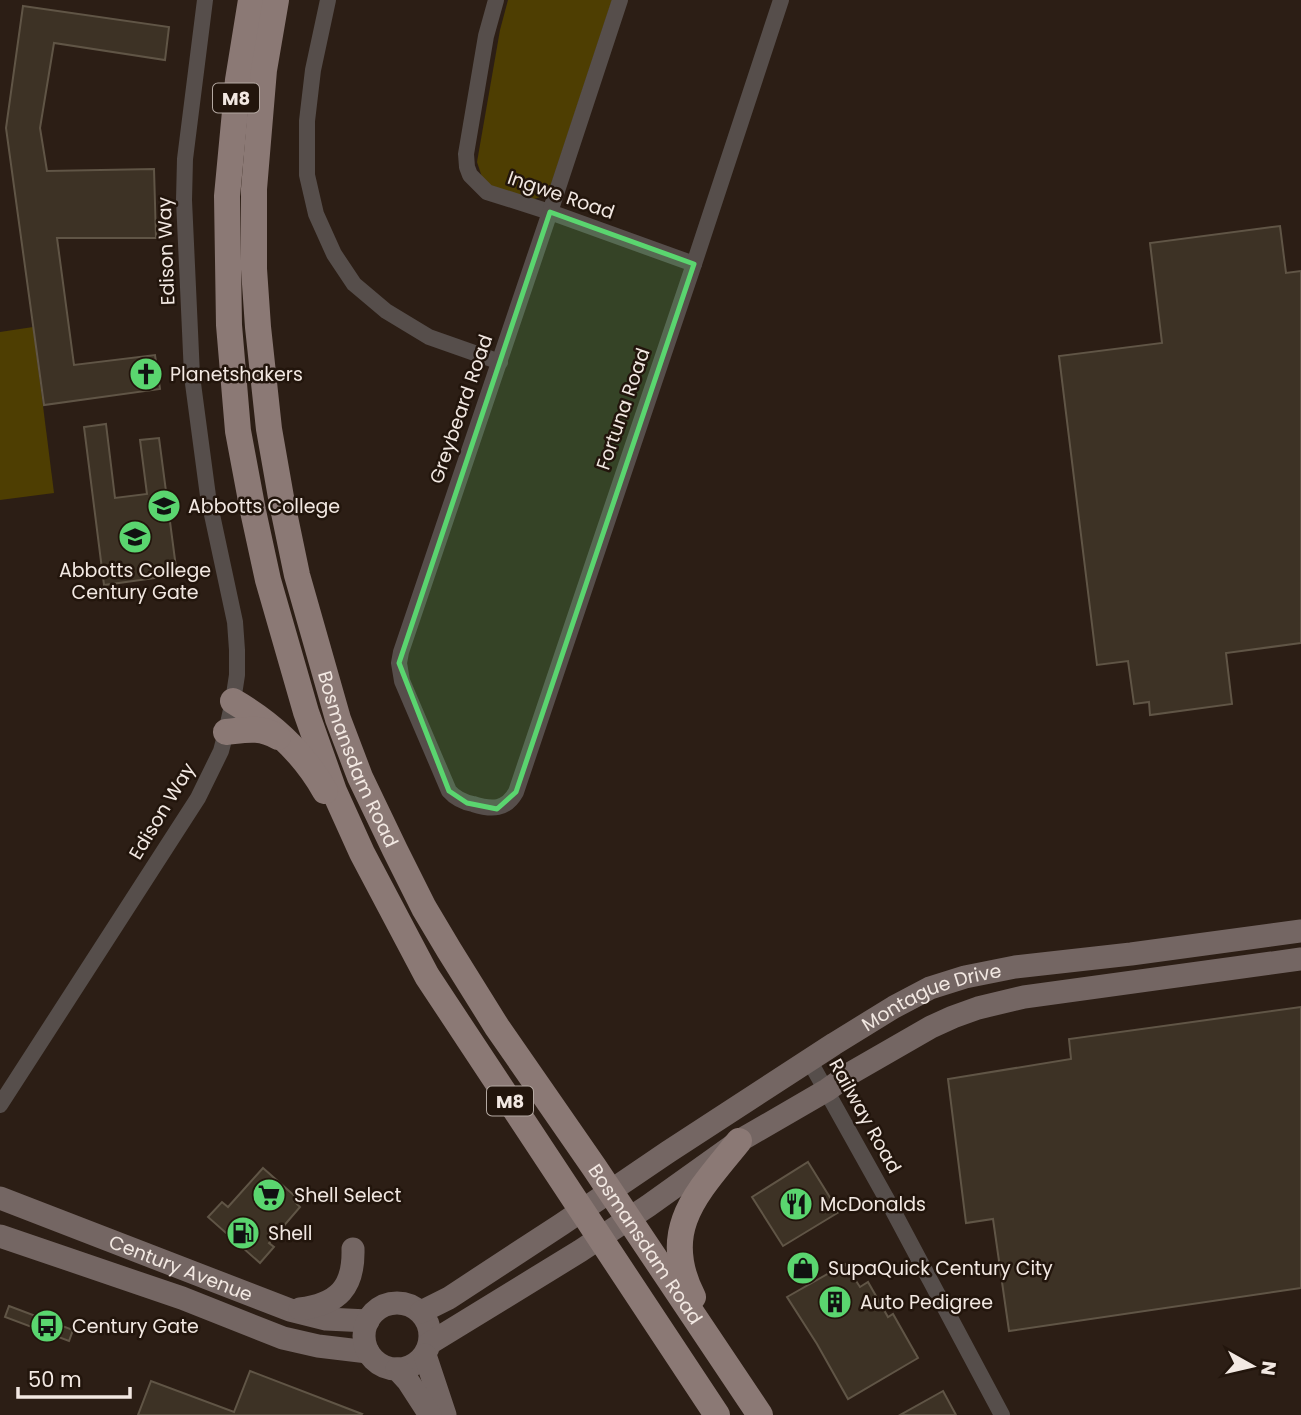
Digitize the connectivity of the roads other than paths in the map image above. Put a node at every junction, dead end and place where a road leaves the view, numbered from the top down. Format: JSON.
{"nodes":[{"id":1,"x":205,"y":0,"type":"edge"},
{"id":2,"x":251,"y":0,"type":"edge"},
{"id":3,"x":276,"y":0,"type":"edge"},
{"id":4,"x":328,"y":0,"type":"edge"},
{"id":5,"x":496,"y":0,"type":"edge"},
{"id":6,"x":620,"y":0,"type":"edge"},
{"id":7,"x":781,"y":0,"type":"edge"},
{"id":8,"x":550,"y":212,"type":"junction"},
{"id":9,"x":694,"y":264,"type":"junction"},
{"id":10,"x":500,"y":362,"type":"junction"},
{"id":11,"x":233,"y":701,"type":"junction"},
{"id":12,"x":226,"y":732,"type":"junction"},
{"id":13,"x":290,"y":746,"type":"junction"},
{"id":14,"x":484,"y":808,"type":"joint"},
{"id":15,"x":362,"y":853,"type":"junction"},
{"id":16,"x":1301,"y":930,"type":"edge"},
{"id":17,"x":1301,"y":959,"type":"edge"},
{"id":18,"x":809,"y":1060,"type":"junction"},
{"id":19,"x":827,"y":1090,"type":"junction"},
{"id":20,"x":0,"y":1105,"type":"edge"},
{"id":21,"x":739,"y":1141,"type":"junction"},
{"id":22,"x":0,"y":1198,"type":"edge"},
{"id":23,"x":596,"y":1201,"type":"junction"},
{"id":24,"x":629,"y":1219,"type":"junction"},
{"id":25,"x":0,"y":1236,"type":"edge"},
{"id":26,"x":599,"y":1238,"type":"junction"},
{"id":27,"x":353,"y":1249,"type":"dead end"},
{"id":28,"x":290,"y":1310,"type":"junction"},
{"id":29,"x":421,"y":1312,"type":"junction"},
{"id":30,"x":368,"y":1321,"type":"junction"},
{"id":31,"x":427,"y":1349,"type":"junction"},
{"id":32,"x":368,"y":1352,"type":"junction"},
{"id":33,"x":397,"y":1369,"type":"junction"},
{"id":34,"x":737,"y":1381,"type":"junction"},
{"id":35,"x":430,"y":1415,"type":"edge"},
{"id":36,"x":445,"y":1415,"type":"edge"},
{"id":37,"x":717,"y":1415,"type":"edge"},
{"id":38,"x":760,"y":1415,"type":"edge"},
{"id":39,"x":1002,"y":1415,"type":"edge"}],
"edges":[{"from":1,"to":11,"type":"street","name":"Edison Way"},
{"from":2,"to":15,"type":"main road","name":"Bosmansdam Road","number":"M8"},
{"from":3,"to":23,"type":"main road","name":"Bosmansdam Road","number":"M8"},
{"from":4,"to":10,"type":"street"},
{"from":5,"to":8,"type":"street","name":"Ingwe Road"},
{"from":6,"to":8,"type":"street","name":"Greybeard Road"},
{"from":7,"to":9,"type":"street","name":"Fortuna Road"},
{"from":8,"to":9,"type":"street","name":"Ingwe Road"},
{"from":8,"to":10,"type":"street","name":"Greybeard Road"},
{"from":9,"to":14,"type":"street","name":"Fortuna Road"},
{"from":10,"to":14,"type":"street","name":"Greybeard Road"},
{"from":11,"to":12,"type":"street","name":"Edison Way"},
{"from":11,"to":13,"type":"main road"},
{"from":12,"to":13,"type":"main road"},
{"from":12,"to":20,"type":"street","name":"Edison Way"},
{"from":13,"to":15,"type":"main road"},
{"from":15,"to":23,"type":"main road","name":"Bosmansdam Road","number":"M8"},
{"from":16,"to":18,"type":"street","name":"Montague Drive"},
{"from":17,"to":19,"type":"street","name":"Montague Drive"},
{"from":18,"to":19,"type":"street","name":"Railway Road"},
{"from":18,"to":23,"type":"street","name":"Montague Drive"},
{"from":19,"to":21,"type":"street","name":"Montague Drive"},
{"from":19,"to":39,"type":"street","name":"Railway Road"},
{"from":21,"to":24,"type":"street","name":"Montague Drive"},
{"from":21,"to":34,"type":"main road"},
{"from":22,"to":28,"type":"street","name":"Century Avenue"},
{"from":23,"to":24,"type":"main road","name":"Bosmansdam Road","number":"M8"},
{"from":23,"to":26,"type":"main road"},
{"from":23,"to":29,"type":"street"},
{"from":24,"to":26,"type":"street","name":"Montague Drive"},
{"from":24,"to":34,"type":"main road","name":"Bosmansdam Road","number":"M8"},
{"from":25,"to":32,"type":"street","name":"Century Avenue"},
{"from":26,"to":31,"type":"street"},
{"from":26,"to":37,"type":"main road","name":"Bosmansdam Road"},
{"from":27,"to":28,"type":"street"},
{"from":28,"to":30,"type":"street","name":"Century Avenue"},
{"from":29,"to":30,"type":"street"},
{"from":29,"to":31,"type":"street"},
{"from":30,"to":32,"type":"street"},
{"from":31,"to":33,"type":"street"},
{"from":31,"to":36,"type":"street"},
{"from":32,"to":33,"type":"street"},
{"from":33,"to":35,"type":"street"},
{"from":34,"to":38,"type":"main road","name":"Bosmansdam Road","number":"M8"}]}
